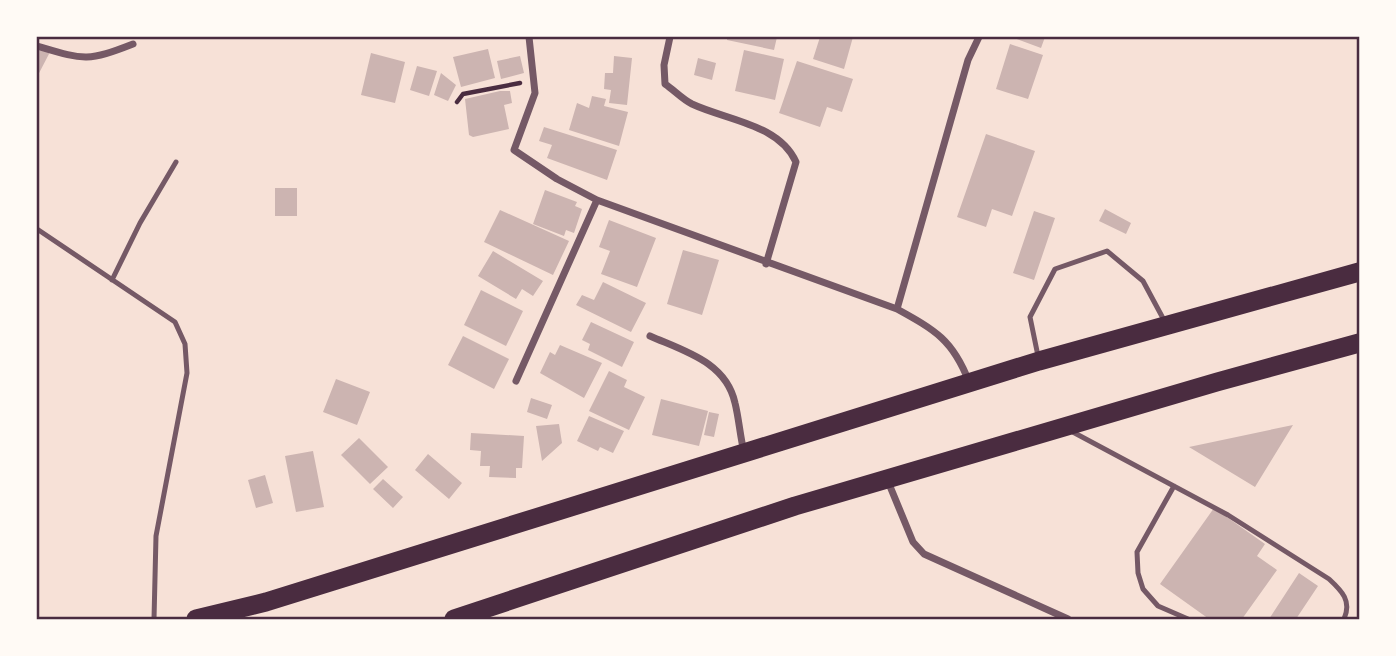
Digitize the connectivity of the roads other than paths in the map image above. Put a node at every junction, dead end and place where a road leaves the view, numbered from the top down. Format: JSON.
{"nodes":[{"id":1,"x":529,"y":37,"type":"edge"},
{"id":2,"x":670,"y":37,"type":"edge"},
{"id":3,"x":979,"y":37,"type":"edge"},
{"id":4,"x":133,"y":44,"type":"dead end"},
{"id":5,"x":37,"y":46,"type":"edge"},
{"id":6,"x":176,"y":162,"type":"dead end"},
{"id":7,"x":597,"y":200,"type":"junction"},
{"id":8,"x":37,"y":229,"type":"edge"},
{"id":9,"x":766,"y":264,"type":"junction"},
{"id":10,"x":1359,"y":272,"type":"edge"},
{"id":11,"x":112,"y":280,"type":"junction"},
{"id":12,"x":897,"y":309,"type":"junction"},
{"id":13,"x":1166,"y":325,"type":"junction"},
{"id":14,"x":650,"y":336,"type":"dead end"},
{"id":15,"x":1359,"y":344,"type":"edge"},
{"id":16,"x":1039,"y":361,"type":"junction"},
{"id":17,"x":516,"y":381,"type":"dead end"},
{"id":18,"x":970,"y":383,"type":"junction"},
{"id":19,"x":1063,"y":427,"type":"junction"},
{"id":20,"x":744,"y":453,"type":"junction"},
{"id":21,"x":887,"y":478,"type":"junction"},
{"id":22,"x":1174,"y":486,"type":"junction"},
{"id":23,"x":462,"y":618,"type":"edge"},
{"id":24,"x":154,"y":619,"type":"edge"},
{"id":25,"x":196,"y":619,"type":"edge"},
{"id":26,"x":1068,"y":619,"type":"edge"},
{"id":27,"x":1188,"y":619,"type":"edge"},
{"id":28,"x":1344,"y":619,"type":"edge"}],
"edges":[{"from":1,"to":7,"type":"street"},
{"from":2,"to":9,"type":"street"},
{"from":3,"to":12,"type":"street"},
{"from":4,"to":5,"type":"street"},
{"from":6,"to":11,"type":"lane"},
{"from":7,"to":9,"type":"street"},
{"from":7,"to":17,"type":"street"},
{"from":8,"to":11,"type":"lane"},
{"from":9,"to":12,"type":"street"},
{"from":10,"to":13,"type":"highway"},
{"from":11,"to":24,"type":"lane"},
{"from":12,"to":18,"type":"street"},
{"from":13,"to":16,"type":"highway"},
{"from":13,"to":16,"type":"lane"},
{"from":14,"to":20,"type":"street"},
{"from":15,"to":19,"type":"highway"},
{"from":16,"to":18,"type":"highway"},
{"from":18,"to":20,"type":"highway"},
{"from":19,"to":21,"type":"highway"},
{"from":19,"to":22,"type":"lane"},
{"from":20,"to":25,"type":"highway"},
{"from":21,"to":23,"type":"highway"},
{"from":21,"to":26,"type":"street"},
{"from":22,"to":27,"type":"lane"},
{"from":22,"to":28,"type":"lane"}]}
